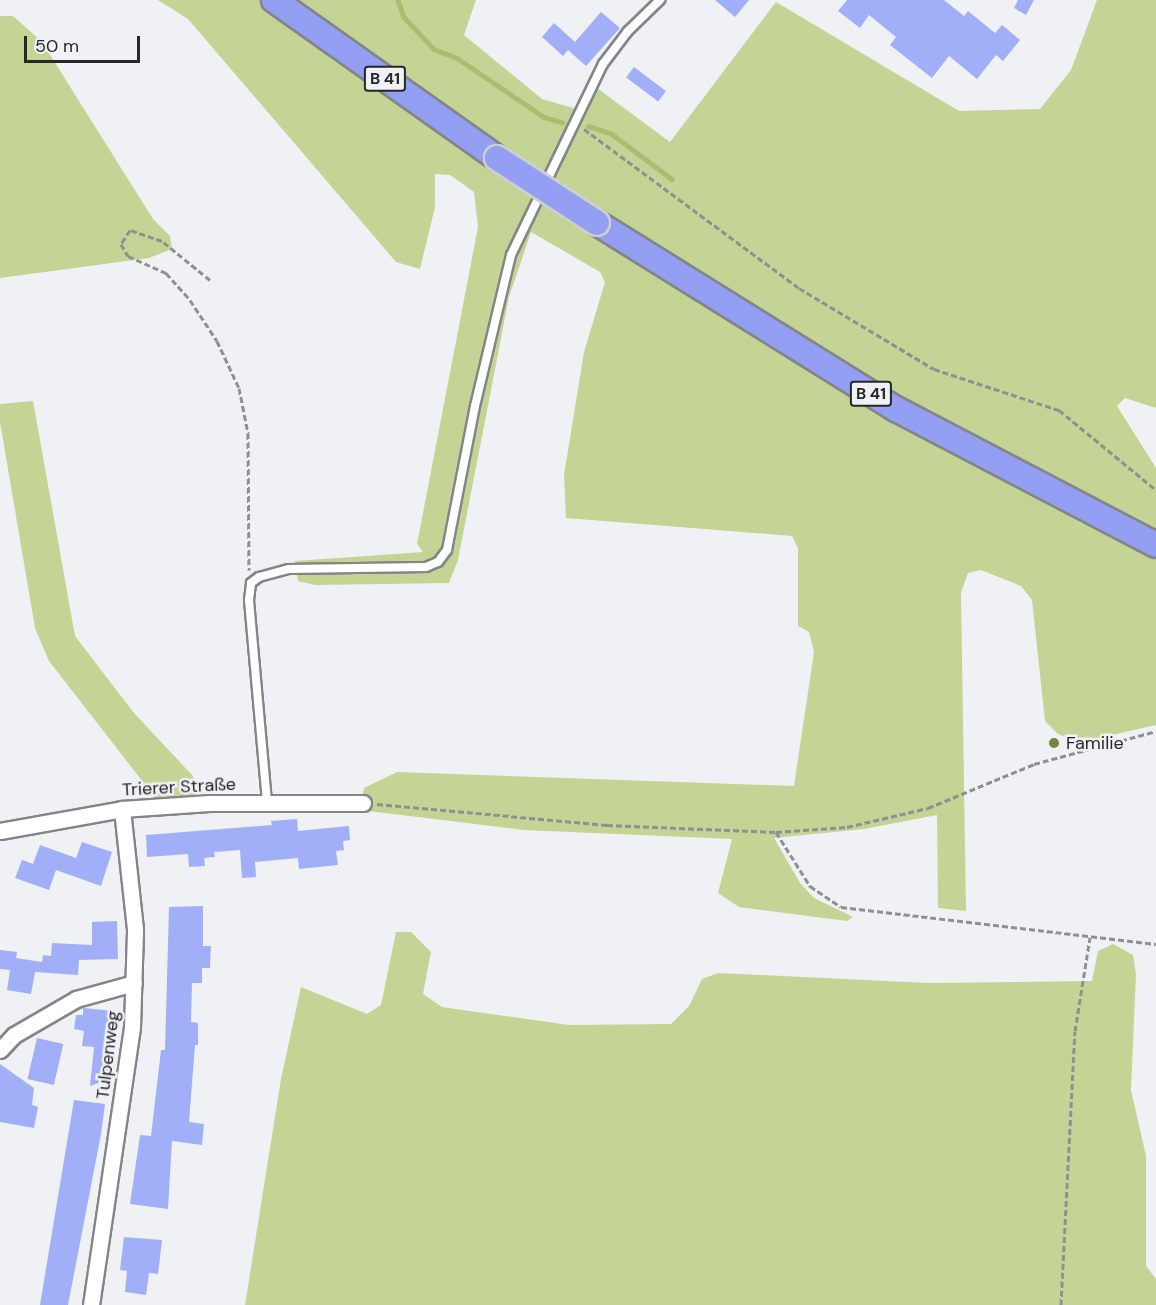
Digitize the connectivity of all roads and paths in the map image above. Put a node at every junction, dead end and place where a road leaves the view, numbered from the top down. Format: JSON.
{"nodes":[{"id":1,"x":274,"y":0,"type":"edge"},
{"id":2,"x":660,"y":0,"type":"edge"},
{"id":3,"x":576,"y":123,"type":"junction"},
{"id":4,"x":210,"y":280,"type":"dead end"},
{"id":5,"x":1156,"y":490,"type":"edge"},
{"id":6,"x":1156,"y":545,"type":"edge"},
{"id":7,"x":251,"y":583,"type":"junction"},
{"id":8,"x":1156,"y":731,"type":"edge"},
{"id":9,"x":267,"y":802,"type":"junction"},
{"id":10,"x":363,"y":803,"type":"joint"},
{"id":11,"x":122,"y":809,"type":"junction"},
{"id":12,"x":0,"y":831,"type":"edge"},
{"id":13,"x":776,"y":832,"type":"junction"},
{"id":14,"x":1090,"y":937,"type":"junction"},
{"id":15,"x":1156,"y":944,"type":"edge"},
{"id":16,"x":134,"y":983,"type":"junction"},
{"id":17,"x":0,"y":1050,"type":"edge"},
{"id":18,"x":91,"y":1305,"type":"edge"},
{"id":19,"x":1061,"y":1305,"type":"edge"}],
"edges":[{"from":1,"to":6,"type":"highway","number":"B 41","bridge":true},
{"from":2,"to":3,"type":"lane"},
{"from":3,"to":5,"type":"path"},
{"from":3,"to":7,"type":"lane"},
{"from":4,"to":7,"type":"path"},
{"from":7,"to":9,"type":"lane"},
{"from":8,"to":13,"type":"path"},
{"from":9,"to":10,"type":"street","name":"Trierer Straße"},
{"from":9,"to":11,"type":"street","name":"Trierer Straße"},
{"from":10,"to":13,"type":"path"},
{"from":11,"to":12,"type":"street","name":"Trierer Straße"},
{"from":11,"to":16,"type":"street","name":"Tulpenweg"},
{"from":13,"to":14,"type":"path"},
{"from":14,"to":15,"type":"path"},
{"from":14,"to":19,"type":"path"},
{"from":16,"to":17,"type":"street"},
{"from":16,"to":18,"type":"street","name":"Tulpenweg"}]}
